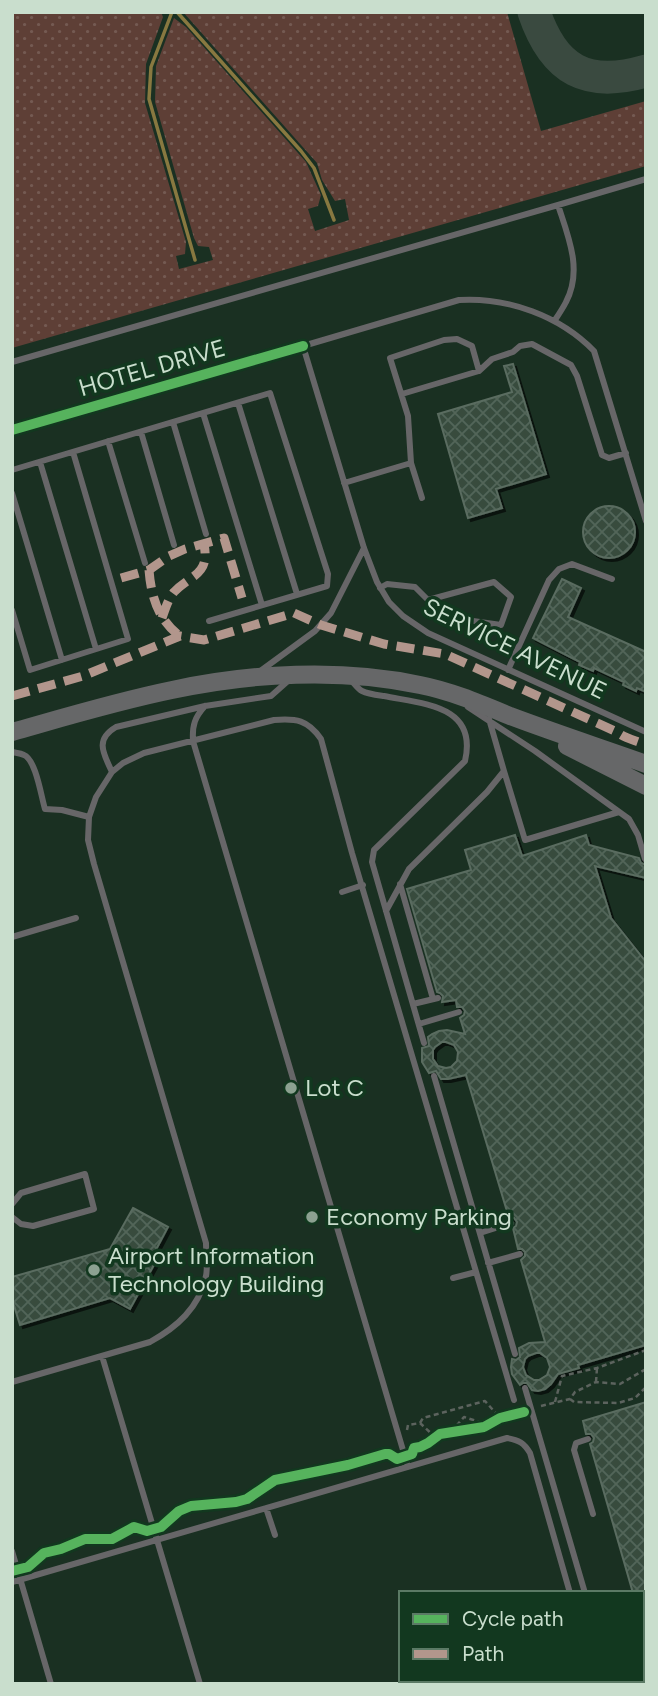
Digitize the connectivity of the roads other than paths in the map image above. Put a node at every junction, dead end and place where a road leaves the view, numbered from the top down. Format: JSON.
{"nodes":[{"id":1,"x":646,"y":179,"type":"edge"},
{"id":2,"x":558,"y":205,"type":"junction"},
{"id":3,"x":555,"y":320,"type":"junction"},
{"id":4,"x":303,"y":346,"type":"junction"},
{"id":5,"x":12,"y":362,"type":"edge"},
{"id":6,"x":479,"y":370,"type":"junction"},
{"id":7,"x":402,"y":394,"type":"junction"},
{"id":8,"x":238,"y":402,"type":"junction"},
{"id":9,"x":203,"y":413,"type":"junction"},
{"id":10,"x":173,"y":422,"type":"junction"},
{"id":11,"x":12,"y":430,"type":"edge"},
{"id":12,"x":141,"y":432,"type":"junction"},
{"id":13,"x":108,"y":441,"type":"junction"},
{"id":14,"x":73,"y":452,"type":"junction"},
{"id":15,"x":626,"y":453,"type":"junction"},
{"id":16,"x":40,"y":462,"type":"junction"},
{"id":17,"x":411,"y":463,"type":"junction"},
{"id":18,"x":12,"y":470,"type":"edge"},
{"id":19,"x":344,"y":483,"type":"junction"},
{"id":20,"x":12,"y":493,"type":"edge"},
{"id":21,"x":422,"y":498,"type":"dead end"},
{"id":22,"x":646,"y":521,"type":"edge"},
{"id":23,"x":206,"y":534,"type":"dead end"},
{"id":24,"x":174,"y":545,"type":"dead end"},
{"id":25,"x":364,"y":548,"type":"junction"},
{"id":26,"x":145,"y":563,"type":"dead end"},
{"id":27,"x":612,"y":579,"type":"dead end"},
{"id":28,"x":380,"y":587,"type":"junction"},
{"id":29,"x":297,"y":594,"type":"junction"},
{"id":30,"x":428,"y":600,"type":"junction"},
{"id":31,"x":262,"y":605,"type":"junction"},
{"id":32,"x":12,"y":610,"type":"edge"},
{"id":33,"x":209,"y":621,"type":"dead end"},
{"id":34,"x":96,"y":649,"type":"junction"},
{"id":35,"x":62,"y":660,"type":"junction"},
{"id":36,"x":508,"y":670,"type":"junction"},
{"id":37,"x":293,"y":676,"type":"junction"},
{"id":38,"x":346,"y":676,"type":"junction"},
{"id":39,"x":251,"y":677,"type":"junction"},
{"id":40,"x":441,"y":691,"type":"junction"},
{"id":41,"x":205,"y":706,"type":"junction"},
{"id":42,"x":512,"y":716,"type":"junction"},
{"id":43,"x":489,"y":719,"type":"junction"},
{"id":44,"x":12,"y":732,"type":"edge"},
{"id":45,"x":646,"y":732,"type":"edge"},
{"id":46,"x":193,"y":741,"type":"junction"},
{"id":47,"x":12,"y":752,"type":"edge"},
{"id":48,"x":646,"y":764,"type":"edge"},
{"id":49,"x":504,"y":771,"type":"junction"},
{"id":50,"x":112,"y":772,"type":"junction"},
{"id":51,"x":646,"y":788,"type":"edge"},
{"id":52,"x":619,"y":812,"type":"junction"},
{"id":53,"x":89,"y":817,"type":"junction"},
{"id":54,"x":645,"y":859,"type":"edge"},
{"id":55,"x":400,"y":884,"type":"junction"},
{"id":56,"x":363,"y":885,"type":"junction"},
{"id":57,"x":342,"y":892,"type":"dead end"},
{"id":58,"x":386,"y":911,"type":"junction"},
{"id":59,"x":76,"y":918,"type":"dead end"},
{"id":60,"x":12,"y":937,"type":"edge"},
{"id":61,"x":413,"y":1004,"type":"junction"},
{"id":62,"x":459,"y":1012,"type":"dead end"},
{"id":63,"x":419,"y":1024,"type":"junction"},
{"id":64,"x":424,"y":1043,"type":"dead end"},
{"id":65,"x":434,"y":1076,"type":"dead end"},
{"id":66,"x":12,"y":1204,"type":"edge"},
{"id":67,"x":12,"y":1217,"type":"edge"},
{"id":68,"x":511,"y":1223,"type":"dead end"},
{"id":69,"x":480,"y":1233,"type":"junction"},
{"id":70,"x":520,"y":1254,"type":"dead end"},
{"id":71,"x":488,"y":1263,"type":"junction"},
{"id":72,"x":476,"y":1272,"type":"junction"},
{"id":73,"x":453,"y":1278,"type":"dead end"},
{"id":74,"x":515,"y":1354,"type":"dead end"},
{"id":75,"x":103,"y":1356,"type":"junction"},
{"id":76,"x":12,"y":1382,"type":"edge"},
{"id":77,"x":525,"y":1388,"type":"dead end"},
{"id":78,"x":514,"y":1400,"type":"dead end"},
{"id":79,"x":588,"y":1439,"type":"dead end"},
{"id":80,"x":408,"y":1467,"type":"junction"},
{"id":81,"x":266,"y":1508,"type":"junction"},
{"id":82,"x":593,"y":1514,"type":"dead end"},
{"id":83,"x":275,"y":1535,"type":"dead end"},
{"id":84,"x":158,"y":1539,"type":"junction"},
{"id":85,"x":12,"y":1551,"type":"edge"},
{"id":86,"x":21,"y":1579,"type":"junction"},
{"id":87,"x":12,"y":1582,"type":"edge"},
{"id":88,"x":569,"y":1591,"type":"edge"},
{"id":89,"x":584,"y":1591,"type":"edge"},
{"id":90,"x":51,"y":1684,"type":"edge"},
{"id":91,"x":200,"y":1684,"type":"edge"}],
"edges":[{"from":1,"to":2,"type":"lane"},
{"from":2,"to":3,"type":"lane"},
{"from":2,"to":5,"type":"lane"},
{"from":3,"to":4,"type":"lane"},
{"from":3,"to":15,"type":"lane"},
{"from":4,"to":11,"type":"street","name":"HOTEL DRIVE"},
{"from":4,"to":19,"type":"lane","name":"SERVICE AVENUE"},
{"from":6,"to":7,"type":"lane"},
{"from":6,"to":7,"type":"lane"},
{"from":6,"to":15,"type":"lane"},
{"from":7,"to":17,"type":"lane"},
{"from":8,"to":9,"type":"lane"},
{"from":8,"to":29,"type":"lane"},
{"from":8,"to":29,"type":"lane"},
{"from":9,"to":10,"type":"lane"},
{"from":9,"to":31,"type":"lane"},
{"from":10,"to":12,"type":"lane"},
{"from":10,"to":23,"type":"lane"},
{"from":12,"to":13,"type":"lane"},
{"from":12,"to":24,"type":"lane"},
{"from":13,"to":14,"type":"lane"},
{"from":13,"to":26,"type":"lane"},
{"from":14,"to":16,"type":"lane"},
{"from":14,"to":34,"type":"lane"},
{"from":15,"to":22,"type":"lane"},
{"from":16,"to":18,"type":"lane"},
{"from":16,"to":34,"type":"lane"},
{"from":17,"to":19,"type":"lane"},
{"from":17,"to":21,"type":"lane"},
{"from":19,"to":25,"type":"lane","name":"SERVICE AVENUE"},
{"from":20,"to":35,"type":"lane"},
{"from":25,"to":28,"type":"lane","name":"SERVICE AVENUE"},
{"from":25,"to":39,"type":"lane"},
{"from":27,"to":36,"type":"lane"},
{"from":28,"to":30,"type":"lane"},
{"from":28,"to":36,"type":"lane","name":"SERVICE AVENUE"},
{"from":29,"to":31,"type":"lane"},
{"from":30,"to":30,"type":"lane"},
{"from":31,"to":33,"type":"lane"},
{"from":32,"to":35,"type":"lane"},
{"from":34,"to":35,"type":"lane"},
{"from":36,"to":45,"type":"lane","name":"SERVICE AVENUE"},
{"from":37,"to":38,"type":"main road"},
{"from":37,"to":39,"type":"main road"},
{"from":37,"to":41,"type":"lane"},
{"from":38,"to":40,"type":"main road"},
{"from":38,"to":58,"type":"lane"},
{"from":39,"to":44,"type":"main road"},
{"from":40,"to":42,"type":"main road"},
{"from":40,"to":43,"type":"lane"},
{"from":41,"to":46,"type":"lane"},
{"from":41,"to":50,"type":"lane"},
{"from":42,"to":48,"type":"main road"},
{"from":42,"to":51,"type":"main road"},
{"from":43,"to":49,"type":"lane"},
{"from":43,"to":52,"type":"lane"},
{"from":46,"to":50,"type":"lane"},
{"from":46,"to":56,"type":"lane"},
{"from":46,"to":80,"type":"lane"},
{"from":47,"to":53,"type":"lane"},
{"from":49,"to":52,"type":"lane"},
{"from":49,"to":55,"type":"lane"},
{"from":50,"to":53,"type":"lane"},
{"from":52,"to":54,"type":"lane"},
{"from":53,"to":75,"type":"lane"},
{"from":55,"to":58,"type":"lane"},
{"from":55,"to":61,"type":"lane"},
{"from":56,"to":57,"type":"lane"},
{"from":56,"to":72,"type":"lane"},
{"from":58,"to":61,"type":"lane"},
{"from":59,"to":60,"type":"lane"},
{"from":61,"to":63,"type":"lane"},
{"from":62,"to":63,"type":"lane"},
{"from":63,"to":64,"type":"lane"},
{"from":65,"to":69,"type":"lane"},
{"from":66,"to":67,"type":"lane"},
{"from":68,"to":69,"type":"lane"},
{"from":69,"to":71,"type":"lane"},
{"from":70,"to":71,"type":"lane"},
{"from":71,"to":74,"type":"lane"},
{"from":72,"to":73,"type":"lane"},
{"from":72,"to":78,"type":"lane"},
{"from":75,"to":76,"type":"lane"},
{"from":75,"to":84,"type":"lane"},
{"from":77,"to":89,"type":"lane"},
{"from":79,"to":82,"type":"lane"},
{"from":80,"to":81,"type":"lane"},
{"from":80,"to":88,"type":"lane"},
{"from":81,"to":83,"type":"lane"},
{"from":81,"to":84,"type":"lane"},
{"from":84,"to":86,"type":"lane"},
{"from":84,"to":91,"type":"lane"},
{"from":85,"to":86,"type":"lane"},
{"from":86,"to":87,"type":"lane"},
{"from":86,"to":90,"type":"lane"}]}
